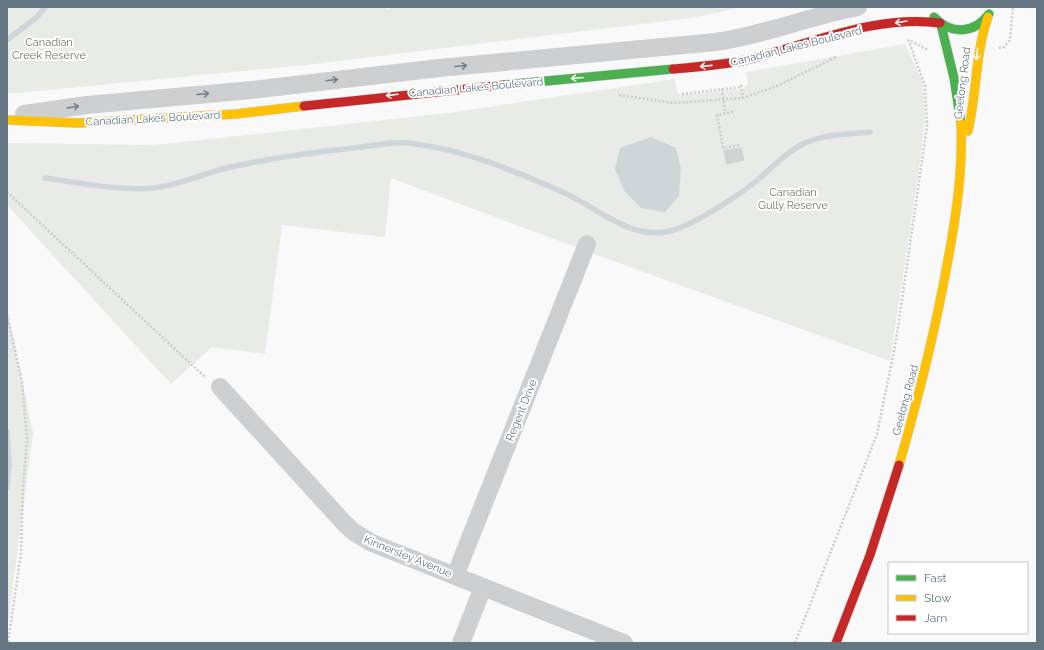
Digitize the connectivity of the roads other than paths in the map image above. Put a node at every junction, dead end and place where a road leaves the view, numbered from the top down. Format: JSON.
{"nodes":[{"id":1,"x":858,"y":7,"type":"edge"},
{"id":2,"x":930,"y":7,"type":"edge"},
{"id":3,"x":992,"y":11,"type":"edge"},
{"id":4,"x":940,"y":24,"type":"junction"},
{"id":5,"x":7,"y":118,"type":"edge"},
{"id":6,"x":962,"y":154,"type":"junction"},
{"id":7,"x":587,"y":244,"type":"dead end"},
{"id":8,"x":220,"y":387,"type":"road end"},
{"id":9,"x":455,"y":576,"type":"junction"},
{"id":10,"x":483,"y":587,"type":"junction"},
{"id":11,"x":839,"y":642,"type":"edge"},
{"id":12,"x":461,"y":643,"type":"edge"},
{"id":13,"x":624,"y":643,"type":"edge"}],
"edges":[{"from":5,"to":1,"type":"street","name":"Canadian Lakes Boulevard","one_way":true},
{"from":2,"to":4,"type":"street","name":"Geelong Road"},
{"from":3,"to":4,"type":"street","name":"Canadian Lakes Boulevard"},
{"from":3,"to":6,"type":"street","name":"Geelong Road","one_way":true},
{"from":4,"to":5,"type":"street","name":"Canadian Lakes Boulevard","one_way":true},
{"from":4,"to":6,"type":"street","name":"Geelong Road"},
{"from":6,"to":11,"type":"street","name":"Geelong Road"},
{"from":7,"to":9,"type":"street","name":"Regent Drive"},
{"from":8,"to":9,"type":"street","name":"Kinnersley Avenue"},
{"from":9,"to":10,"type":"street","name":"Kinnersley Avenue"},
{"from":10,"to":12,"type":"street"},
{"from":10,"to":13,"type":"street","name":"Kinnersley Avenue"}]}
